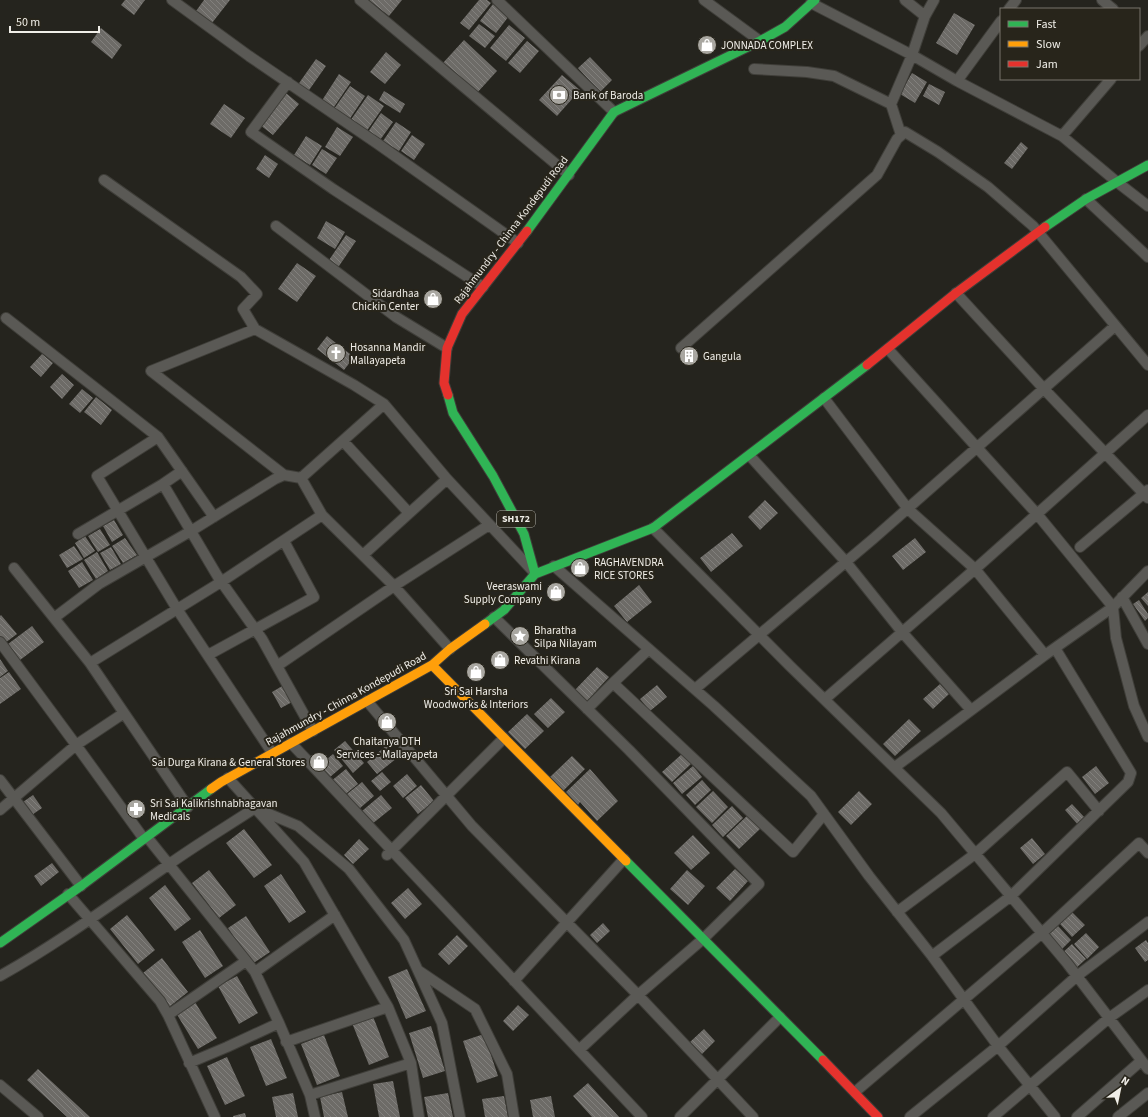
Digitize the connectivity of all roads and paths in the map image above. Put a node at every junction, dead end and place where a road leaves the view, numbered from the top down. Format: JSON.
{"nodes":[{"id":1,"x":172,"y":0,"type":"edge"},
{"id":2,"x":361,"y":0,"type":"edge"},
{"id":3,"x":497,"y":0,"type":"edge"},
{"id":4,"x":704,"y":0,"type":"edge"},
{"id":5,"x":905,"y":0,"type":"edge"},
{"id":6,"x":934,"y":0,"type":"edge"},
{"id":7,"x":1104,"y":0,"type":"edge"},
{"id":8,"x":813,"y":2,"type":"edge"},
{"id":9,"x":1112,"y":8,"type":"edge"},
{"id":10,"x":925,"y":16,"type":"junction"},
{"id":11,"x":1000,"y":22,"type":"edge"},
{"id":12,"x":760,"y":41,"type":"junction"},
{"id":13,"x":912,"y":55,"type":"junction"},
{"id":14,"x":754,"y":69,"type":"dead end"},
{"id":15,"x":1110,"y":80,"type":"edge"},
{"id":16,"x":957,"y":81,"type":"junction"},
{"id":17,"x":288,"y":82,"type":"junction"},
{"id":18,"x":891,"y":104,"type":"junction"},
{"id":19,"x":614,"y":112,"type":"junction"},
{"id":20,"x":901,"y":135,"type":"junction"},
{"id":21,"x":1062,"y":136,"type":"junction"},
{"id":22,"x":1148,"y":165,"type":"edge"},
{"id":23,"x":569,"y":175,"type":"junction"},
{"id":24,"x":104,"y":180,"type":"dead end"},
{"id":25,"x":1117,"y":182,"type":"junction"},
{"id":26,"x":1086,"y":199,"type":"junction"},
{"id":27,"x":1148,"y":206,"type":"edge"},
{"id":28,"x":276,"y":226,"type":"dead end"},
{"id":29,"x":1038,"y":232,"type":"junction"},
{"id":30,"x":518,"y":243,"type":"junction"},
{"id":31,"x":1148,"y":257,"type":"edge"},
{"id":32,"x":484,"y":287,"type":"junction"},
{"id":33,"x":956,"y":293,"type":"junction"},
{"id":34,"x":6,"y":318,"type":"dead end"},
{"id":35,"x":1115,"y":326,"type":"junction"},
{"id":36,"x":255,"y":329,"type":"junction"},
{"id":37,"x":447,"y":348,"type":"junction"},
{"id":38,"x":681,"y":348,"type":"dead end"},
{"id":39,"x":888,"y":349,"type":"junction"},
{"id":40,"x":1148,"y":365,"type":"edge"},
{"id":41,"x":1044,"y":388,"type":"junction"},
{"id":42,"x":824,"y":398,"type":"junction"},
{"id":43,"x":384,"y":404,"type":"junction"},
{"id":44,"x":1148,"y":414,"type":"edge"},
{"id":45,"x":158,"y":437,"type":"junction"},
{"id":46,"x":343,"y":441,"type":"junction"},
{"id":47,"x":977,"y":448,"type":"junction"},
{"id":48,"x":1105,"y":453,"type":"junction"},
{"id":49,"x":750,"y":456,"type":"junction"},
{"id":50,"x":182,"y":471,"type":"junction"},
{"id":51,"x":284,"y":476,"type":"junction"},
{"id":52,"x":301,"y":478,"type":"junction"},
{"id":53,"x":447,"y":479,"type":"junction"},
{"id":54,"x":163,"y":484,"type":"junction"},
{"id":55,"x":1147,"y":494,"type":"edge"},
{"id":56,"x":908,"y":509,"type":"junction"},
{"id":57,"x":118,"y":510,"type":"junction"},
{"id":58,"x":409,"y":513,"type":"junction"},
{"id":59,"x":1037,"y":514,"type":"junction"},
{"id":60,"x":322,"y":516,"type":"junction"},
{"id":61,"x":214,"y":518,"type":"junction"},
{"id":62,"x":489,"y":525,"type":"junction"},
{"id":63,"x":653,"y":528,"type":"junction"},
{"id":64,"x":191,"y":532,"type":"junction"},
{"id":65,"x":78,"y":534,"type":"dead end"},
{"id":66,"x":284,"y":541,"type":"junction"},
{"id":67,"x":1080,"y":547,"type":"dead end"},
{"id":68,"x":363,"y":555,"type":"junction"},
{"id":69,"x":146,"y":557,"type":"junction"},
{"id":70,"x":846,"y":562,"type":"junction"},
{"id":71,"x":554,"y":566,"type":"junction"},
{"id":72,"x":14,"y":568,"type":"dead end"},
{"id":73,"x":975,"y":569,"type":"junction"},
{"id":74,"x":1147,"y":573,"type":"edge"},
{"id":75,"x":535,"y":574,"type":"junction"},
{"id":76,"x":221,"y":582,"type":"junction"},
{"id":77,"x":394,"y":586,"type":"junction"},
{"id":78,"x":1122,"y":598,"type":"junction"},
{"id":79,"x":1112,"y":607,"type":"junction"},
{"id":80,"x":177,"y":609,"type":"junction"},
{"id":81,"x":494,"y":617,"type":"junction"},
{"id":82,"x":54,"y":618,"type":"junction"},
{"id":83,"x":256,"y":630,"type":"junction"},
{"id":84,"x":902,"y":632,"type":"junction"},
{"id":85,"x":760,"y":636,"type":"junction"},
{"id":86,"x":0,"y":642,"type":"edge"},
{"id":87,"x":1148,"y":644,"type":"edge"},
{"id":88,"x":1055,"y":648,"type":"junction"},
{"id":89,"x":450,"y":649,"type":"junction"},
{"id":90,"x":649,"y":649,"type":"junction"},
{"id":91,"x":208,"y":655,"type":"junction"},
{"id":92,"x":1045,"y":655,"type":"junction"},
{"id":93,"x":90,"y":663,"type":"junction"},
{"id":94,"x":432,"y":665,"type":"junction"},
{"id":95,"x":277,"y":666,"type":"junction"},
{"id":96,"x":613,"y":683,"type":"junction"},
{"id":97,"x":695,"y":689,"type":"junction"},
{"id":98,"x":825,"y":699,"type":"junction"},
{"id":99,"x":367,"y":701,"type":"junction"},
{"id":100,"x":587,"y":709,"type":"junction"},
{"id":101,"x":971,"y":710,"type":"junction"},
{"id":102,"x":124,"y":713,"type":"junction"},
{"id":103,"x":313,"y":731,"type":"junction"},
{"id":104,"x":1148,"y":737,"type":"edge"},
{"id":105,"x":504,"y":738,"type":"junction"},
{"id":106,"x":291,"y":743,"type":"junction"},
{"id":107,"x":76,"y":745,"type":"junction"},
{"id":108,"x":273,"y":754,"type":"junction"},
{"id":109,"x":895,"y":767,"type":"junction"},
{"id":110,"x":228,"y":778,"type":"junction"},
{"id":111,"x":0,"y":780,"type":"edge"},
{"id":112,"x":447,"y":796,"type":"junction"},
{"id":113,"x":14,"y":799,"type":"junction"},
{"id":114,"x":188,"y":807,"type":"junction"},
{"id":115,"x":255,"y":808,"type":"junction"},
{"id":116,"x":0,"y":810,"type":"edge"},
{"id":117,"x":1099,"y":811,"type":"junction"},
{"id":118,"x":824,"y":814,"type":"junction"},
{"id":119,"x":145,"y":838,"type":"junction"},
{"id":120,"x":389,"y":853,"type":"junction"},
{"id":121,"x":1148,"y":853,"type":"edge"},
{"id":122,"x":975,"y":854,"type":"junction"},
{"id":123,"x":624,"y":859,"type":"junction"},
{"id":124,"x":169,"y":864,"type":"junction"},
{"id":125,"x":81,"y":886,"type":"junction"},
{"id":126,"x":68,"y":894,"type":"junction"},
{"id":127,"x":1011,"y":896,"type":"junction"},
{"id":128,"x":897,"y":912,"type":"junction"},
{"id":129,"x":335,"y":914,"type":"junction"},
{"id":130,"x":90,"y":920,"type":"junction"},
{"id":131,"x":567,"y":922,"type":"junction"},
{"id":132,"x":1148,"y":922,"type":"edge"},
{"id":133,"x":1042,"y":933,"type":"junction"},
{"id":134,"x":703,"y":938,"type":"junction"},
{"id":135,"x":0,"y":943,"type":"edge"},
{"id":136,"x":932,"y":956,"type":"junction"},
{"id":137,"x":246,"y":961,"type":"junction"},
{"id":138,"x":418,"y":971,"type":"junction"},
{"id":139,"x":255,"y":972,"type":"junction"},
{"id":140,"x":0,"y":976,"type":"edge"},
{"id":141,"x":1077,"y":976,"type":"junction"},
{"id":142,"x":514,"y":981,"type":"junction"},
{"id":143,"x":1148,"y":990,"type":"edge"},
{"id":144,"x":638,"y":995,"type":"junction"},
{"id":145,"x":963,"y":999,"type":"junction"},
{"id":146,"x":388,"y":1007,"type":"junction"},
{"id":147,"x":168,"y":1015,"type":"junction"},
{"id":148,"x":780,"y":1017,"type":"junction"},
{"id":149,"x":1109,"y":1018,"type":"junction"},
{"id":150,"x":279,"y":1023,"type":"junction"},
{"id":151,"x":286,"y":1042,"type":"junction"},
{"id":152,"x":998,"y":1046,"type":"junction"},
{"id":153,"x":579,"y":1050,"type":"junction"},
{"id":154,"x":1141,"y":1061,"type":"junction"},
{"id":155,"x":189,"y":1062,"type":"junction"},
{"id":156,"x":411,"y":1063,"type":"junction"},
{"id":157,"x":1148,"y":1069,"type":"edge"},
{"id":158,"x":718,"y":1079,"type":"junction"},
{"id":159,"x":0,"y":1085,"type":"edge"},
{"id":160,"x":1030,"y":1086,"type":"junction"},
{"id":161,"x":855,"y":1092,"type":"junction"},
{"id":162,"x":1148,"y":1093,"type":"edge"},
{"id":163,"x":310,"y":1095,"type":"junction"},
{"id":164,"x":38,"y":1117,"type":"edge"},
{"id":165,"x":215,"y":1117,"type":"edge"},
{"id":166,"x":315,"y":1117,"type":"edge"},
{"id":167,"x":419,"y":1117,"type":"edge"},
{"id":168,"x":460,"y":1117,"type":"edge"},
{"id":169,"x":514,"y":1117,"type":"edge"},
{"id":170,"x":642,"y":1117,"type":"edge"},
{"id":171,"x":680,"y":1117,"type":"edge"},
{"id":172,"x":753,"y":1117,"type":"edge"},
{"id":173,"x":878,"y":1117,"type":"edge"},
{"id":174,"x":910,"y":1117,"type":"edge"},
{"id":175,"x":993,"y":1117,"type":"edge"},
{"id":176,"x":1055,"y":1117,"type":"edge"},
{"id":177,"x":1076,"y":1117,"type":"edge"},
{"id":178,"x":1118,"y":1117,"type":"edge"}],
"edges":[{"from":1,"to":17,"type":"street"},
{"from":2,"to":23,"type":"street"},
{"from":3,"to":19,"type":"street"},
{"from":4,"to":12,"type":"street"},
{"from":5,"to":10,"type":"street"},
{"from":6,"to":10,"type":"street"},
{"from":7,"to":9,"type":"street"},
{"from":8,"to":12,"type":"main road","name":"Rajahmundry - Chinna Kondepudi Road","number":"SH172"},
{"from":8,"to":13,"type":"street"},
{"from":10,"to":13,"type":"street"},
{"from":11,"to":16,"type":"street"},
{"from":12,"to":19,"type":"main road","name":"Rajahmundry - Chinna Kondepudi Road","number":"SH172"},
{"from":13,"to":16,"type":"street"},
{"from":13,"to":18,"type":"street"},
{"from":14,"to":18,"type":"street"},
{"from":15,"to":21,"type":"street"},
{"from":16,"to":21,"type":"street"},
{"from":17,"to":30,"type":"street"},
{"from":17,"to":32,"type":"street"},
{"from":18,"to":20,"type":"street"},
{"from":19,"to":23,"type":"main road","name":"Rajahmundry - Chinna Kondepudi Road","number":"SH172"},
{"from":20,"to":29,"type":"street"},
{"from":20,"to":38,"type":"street"},
{"from":21,"to":25,"type":"street"},
{"from":22,"to":25,"type":"main road"},
{"from":23,"to":30,"type":"main road","name":"Rajahmundry - Chinna Kondepudi Road","number":"SH172"},
{"from":24,"to":36,"type":"street"},
{"from":25,"to":26,"type":"main road"},
{"from":25,"to":27,"type":"street"},
{"from":26,"to":29,"type":"main road"},
{"from":26,"to":31,"type":"street"},
{"from":28,"to":37,"type":"street"},
{"from":29,"to":33,"type":"main road"},
{"from":29,"to":35,"type":"street"},
{"from":30,"to":32,"type":"main road","name":"Rajahmundry - Chinna Kondepudi Road","number":"SH172"},
{"from":32,"to":37,"type":"main road","name":"Rajahmundry - Chinna Kondepudi Road","number":"SH172"},
{"from":33,"to":39,"type":"main road"},
{"from":33,"to":41,"type":"street"},
{"from":34,"to":45,"type":"street"},
{"from":35,"to":40,"type":"street"},
{"from":35,"to":41,"type":"street"},
{"from":36,"to":43,"type":"street"},
{"from":36,"to":51,"type":"street"},
{"from":37,"to":75,"type":"main road","name":"Rajahmundry - Chinna Kondepudi Road","number":"SH172"},
{"from":39,"to":42,"type":"main road"},
{"from":39,"to":47,"type":"street"},
{"from":41,"to":47,"type":"street"},
{"from":41,"to":48,"type":"street"},
{"from":42,"to":49,"type":"main road"},
{"from":42,"to":56,"type":"street"},
{"from":43,"to":46,"type":"street"},
{"from":43,"to":53,"type":"street"},
{"from":44,"to":48,"type":"street"},
{"from":45,"to":50,"type":"street"},
{"from":45,"to":57,"type":"street"},
{"from":46,"to":52,"type":"street"},
{"from":46,"to":58,"type":"street"},
{"from":47,"to":56,"type":"street"},
{"from":47,"to":59,"type":"street"},
{"from":48,"to":55,"type":"street"},
{"from":48,"to":59,"type":"street"},
{"from":49,"to":63,"type":"main road"},
{"from":49,"to":70,"type":"street"},
{"from":50,"to":54,"type":"street"},
{"from":50,"to":61,"type":"street"},
{"from":51,"to":52,"type":"street"},
{"from":51,"to":61,"type":"street"},
{"from":52,"to":60,"type":"street"},
{"from":53,"to":58,"type":"street"},
{"from":53,"to":62,"type":"street"},
{"from":54,"to":57,"type":"street"},
{"from":54,"to":64,"type":"street"},
{"from":55,"to":67,"type":"street"},
{"from":56,"to":70,"type":"street"},
{"from":56,"to":73,"type":"street"},
{"from":57,"to":65,"type":"street"},
{"from":57,"to":69,"type":"street"},
{"from":58,"to":68,"type":"street"},
{"from":59,"to":73,"type":"street"},
{"from":59,"to":79,"type":"street"},
{"from":60,"to":66,"type":"street"},
{"from":60,"to":68,"type":"street"},
{"from":61,"to":64,"type":"street"},
{"from":62,"to":75,"type":"street"},
{"from":62,"to":77,"type":"street"},
{"from":63,"to":71,"type":"main road"},
{"from":63,"to":85,"type":"street"},
{"from":64,"to":69,"type":"street"},
{"from":64,"to":76,"type":"street"},
{"from":66,"to":76,"type":"street"},
{"from":66,"to":83,"type":"street"},
{"from":68,"to":77,"type":"street"},
{"from":69,"to":80,"type":"street"},
{"from":69,"to":82,"type":"street"},
{"from":70,"to":84,"type":"street"},
{"from":70,"to":85,"type":"street"},
{"from":71,"to":75,"type":"main road"},
{"from":71,"to":90,"type":"street"},
{"from":72,"to":82,"type":"street"},
{"from":73,"to":84,"type":"street"},
{"from":73,"to":92,"type":"street"},
{"from":74,"to":78,"type":"street"},
{"from":75,"to":81,"type":"main road","name":"Rajahmundry - Chinna Kondepudi Road"},
{"from":76,"to":80,"type":"street"},
{"from":76,"to":83,"type":"street"},
{"from":77,"to":89,"type":"street"},
{"from":77,"to":95,"type":"street"},
{"from":78,"to":79,"type":"street"},
{"from":78,"to":87,"type":"street"},
{"from":79,"to":88,"type":"street"},
{"from":79,"to":104,"type":"street"},
{"from":80,"to":91,"type":"street"},
{"from":80,"to":93,"type":"street"},
{"from":81,"to":89,"type":"main road","name":"Rajahmundry - Chinna Kondepudi Road"},
{"from":81,"to":100,"type":"street"},
{"from":82,"to":93,"type":"street"},
{"from":83,"to":91,"type":"street"},
{"from":83,"to":95,"type":"street"},
{"from":84,"to":98,"type":"street"},
{"from":84,"to":101,"type":"street"},
{"from":85,"to":97,"type":"street"},
{"from":85,"to":98,"type":"street"},
{"from":86,"to":107,"type":"street"},
{"from":88,"to":92,"type":"street"},
{"from":88,"to":117,"type":"street"},
{"from":89,"to":94,"type":"main road","name":"Rajahmundry - Chinna Kondepudi Road"},
{"from":90,"to":96,"type":"street"},
{"from":90,"to":97,"type":"street"},
{"from":91,"to":108,"type":"street"},
{"from":92,"to":101,"type":"street"},
{"from":93,"to":102,"type":"street"},
{"from":94,"to":99,"type":"main road","name":"Rajahmundry - Chinna Kondepudi Road"},
{"from":94,"to":105,"type":"main road"},
{"from":95,"to":103,"type":"street"},
{"from":96,"to":100,"type":"street"},
{"from":96,"to":118,"type":"street"},
{"from":97,"to":118,"type":"street"},
{"from":98,"to":109,"type":"street"},
{"from":99,"to":103,"type":"main road","name":"Rajahmundry - Chinna Kondepudi Road"},
{"from":99,"to":112,"type":"street"},
{"from":100,"to":134,"type":"street"},
{"from":101,"to":109,"type":"street"},
{"from":102,"to":107,"type":"street"},
{"from":102,"to":114,"type":"street"},
{"from":103,"to":106,"type":"main road","name":"Rajahmundry - Chinna Kondepudi Road"},
{"from":105,"to":112,"type":"street"},
{"from":105,"to":123,"type":"main road"},
{"from":106,"to":108,"type":"main road","name":"Rajahmundry - Chinna Kondepudi Road"},
{"from":106,"to":120,"type":"street"},
{"from":107,"to":113,"type":"street"},
{"from":107,"to":119,"type":"street"},
{"from":108,"to":110,"type":"main road","name":"Rajahmundry - Chinna Kondepudi Road"},
{"from":109,"to":122,"type":"street"},
{"from":110,"to":114,"type":"main road","name":"Rajahmundry - Chinna Kondepudi Road"},
{"from":110,"to":115,"type":"street"},
{"from":111,"to":113,"type":"street"},
{"from":112,"to":120,"type":"street"},
{"from":112,"to":131,"type":"street"},
{"from":113,"to":116,"type":"street"},
{"from":113,"to":125,"type":"street"},
{"from":114,"to":119,"type":"main road","name":"Rajahmundry - Chinna Kondepudi Road"},
{"from":115,"to":124,"type":"street"},
{"from":115,"to":129,"type":"street"},
{"from":115,"to":138,"type":"street"},
{"from":117,"to":122,"type":"street"},
{"from":117,"to":127,"type":"street"},
{"from":118,"to":128,"type":"street"},
{"from":119,"to":124,"type":"street"},
{"from":119,"to":125,"type":"main road","name":"Rajahmundry - Chinna Kondepudi Road"},
{"from":120,"to":142,"type":"street"},
{"from":121,"to":133,"type":"street"},
{"from":122,"to":127,"type":"street"},
{"from":122,"to":128,"type":"street"},
{"from":123,"to":131,"type":"street"},
{"from":123,"to":134,"type":"main road"},
{"from":124,"to":130,"type":"street"},
{"from":124,"to":137,"type":"street"},
{"from":125,"to":126,"type":"main road","name":"Rajahmundry - Chinna Kondepudi Road"},
{"from":126,"to":130,"type":"street"},
{"from":126,"to":135,"type":"main road","name":"Rajahmundry - Chinna Kondepudi Road"},
{"from":127,"to":133,"type":"street"},
{"from":127,"to":136,"type":"street"},
{"from":128,"to":136,"type":"street"},
{"from":129,"to":139,"type":"street"},
{"from":129,"to":146,"type":"street"},
{"from":130,"to":140,"type":"street"},
{"from":130,"to":147,"type":"street"},
{"from":131,"to":142,"type":"street"},
{"from":131,"to":144,"type":"street"},
{"from":132,"to":141,"type":"street"},
{"from":133,"to":141,"type":"street"},
{"from":133,"to":145,"type":"street"},
{"from":134,"to":144,"type":"street"},
{"from":134,"to":148,"type":"main road"},
{"from":136,"to":145,"type":"street"},
{"from":137,"to":139,"type":"street"},
{"from":137,"to":147,"type":"street"},
{"from":138,"to":168,"type":"street"},
{"from":138,"to":169,"type":"street"},
{"from":139,"to":150,"type":"street"},
{"from":141,"to":149,"type":"street"},
{"from":141,"to":152,"type":"street"},
{"from":142,"to":153,"type":"street"},
{"from":143,"to":149,"type":"street"},
{"from":144,"to":153,"type":"street"},
{"from":144,"to":158,"type":"street"},
{"from":145,"to":152,"type":"street"},
{"from":145,"to":161,"type":"street"},
{"from":146,"to":151,"type":"street"},
{"from":146,"to":156,"type":"street"},
{"from":147,"to":155,"type":"street"},
{"from":148,"to":158,"type":"street"},
{"from":148,"to":161,"type":"main road"},
{"from":149,"to":154,"type":"street"},
{"from":149,"to":160,"type":"street"},
{"from":150,"to":151,"type":"street"},
{"from":150,"to":155,"type":"street"},
{"from":151,"to":163,"type":"street"},
{"from":152,"to":160,"type":"street"},
{"from":152,"to":174,"type":"street"},
{"from":153,"to":170,"type":"street"},
{"from":154,"to":157,"type":"street"},
{"from":154,"to":177,"type":"street"},
{"from":155,"to":165,"type":"street"},
{"from":156,"to":163,"type":"street"},
{"from":156,"to":167,"type":"street"},
{"from":158,"to":171,"type":"street"},
{"from":158,"to":172,"type":"street"},
{"from":159,"to":164,"type":"street"},
{"from":160,"to":175,"type":"street"},
{"from":160,"to":176,"type":"street"},
{"from":161,"to":173,"type":"main road"},
{"from":162,"to":178,"type":"street"},
{"from":163,"to":166,"type":"street"}]}
